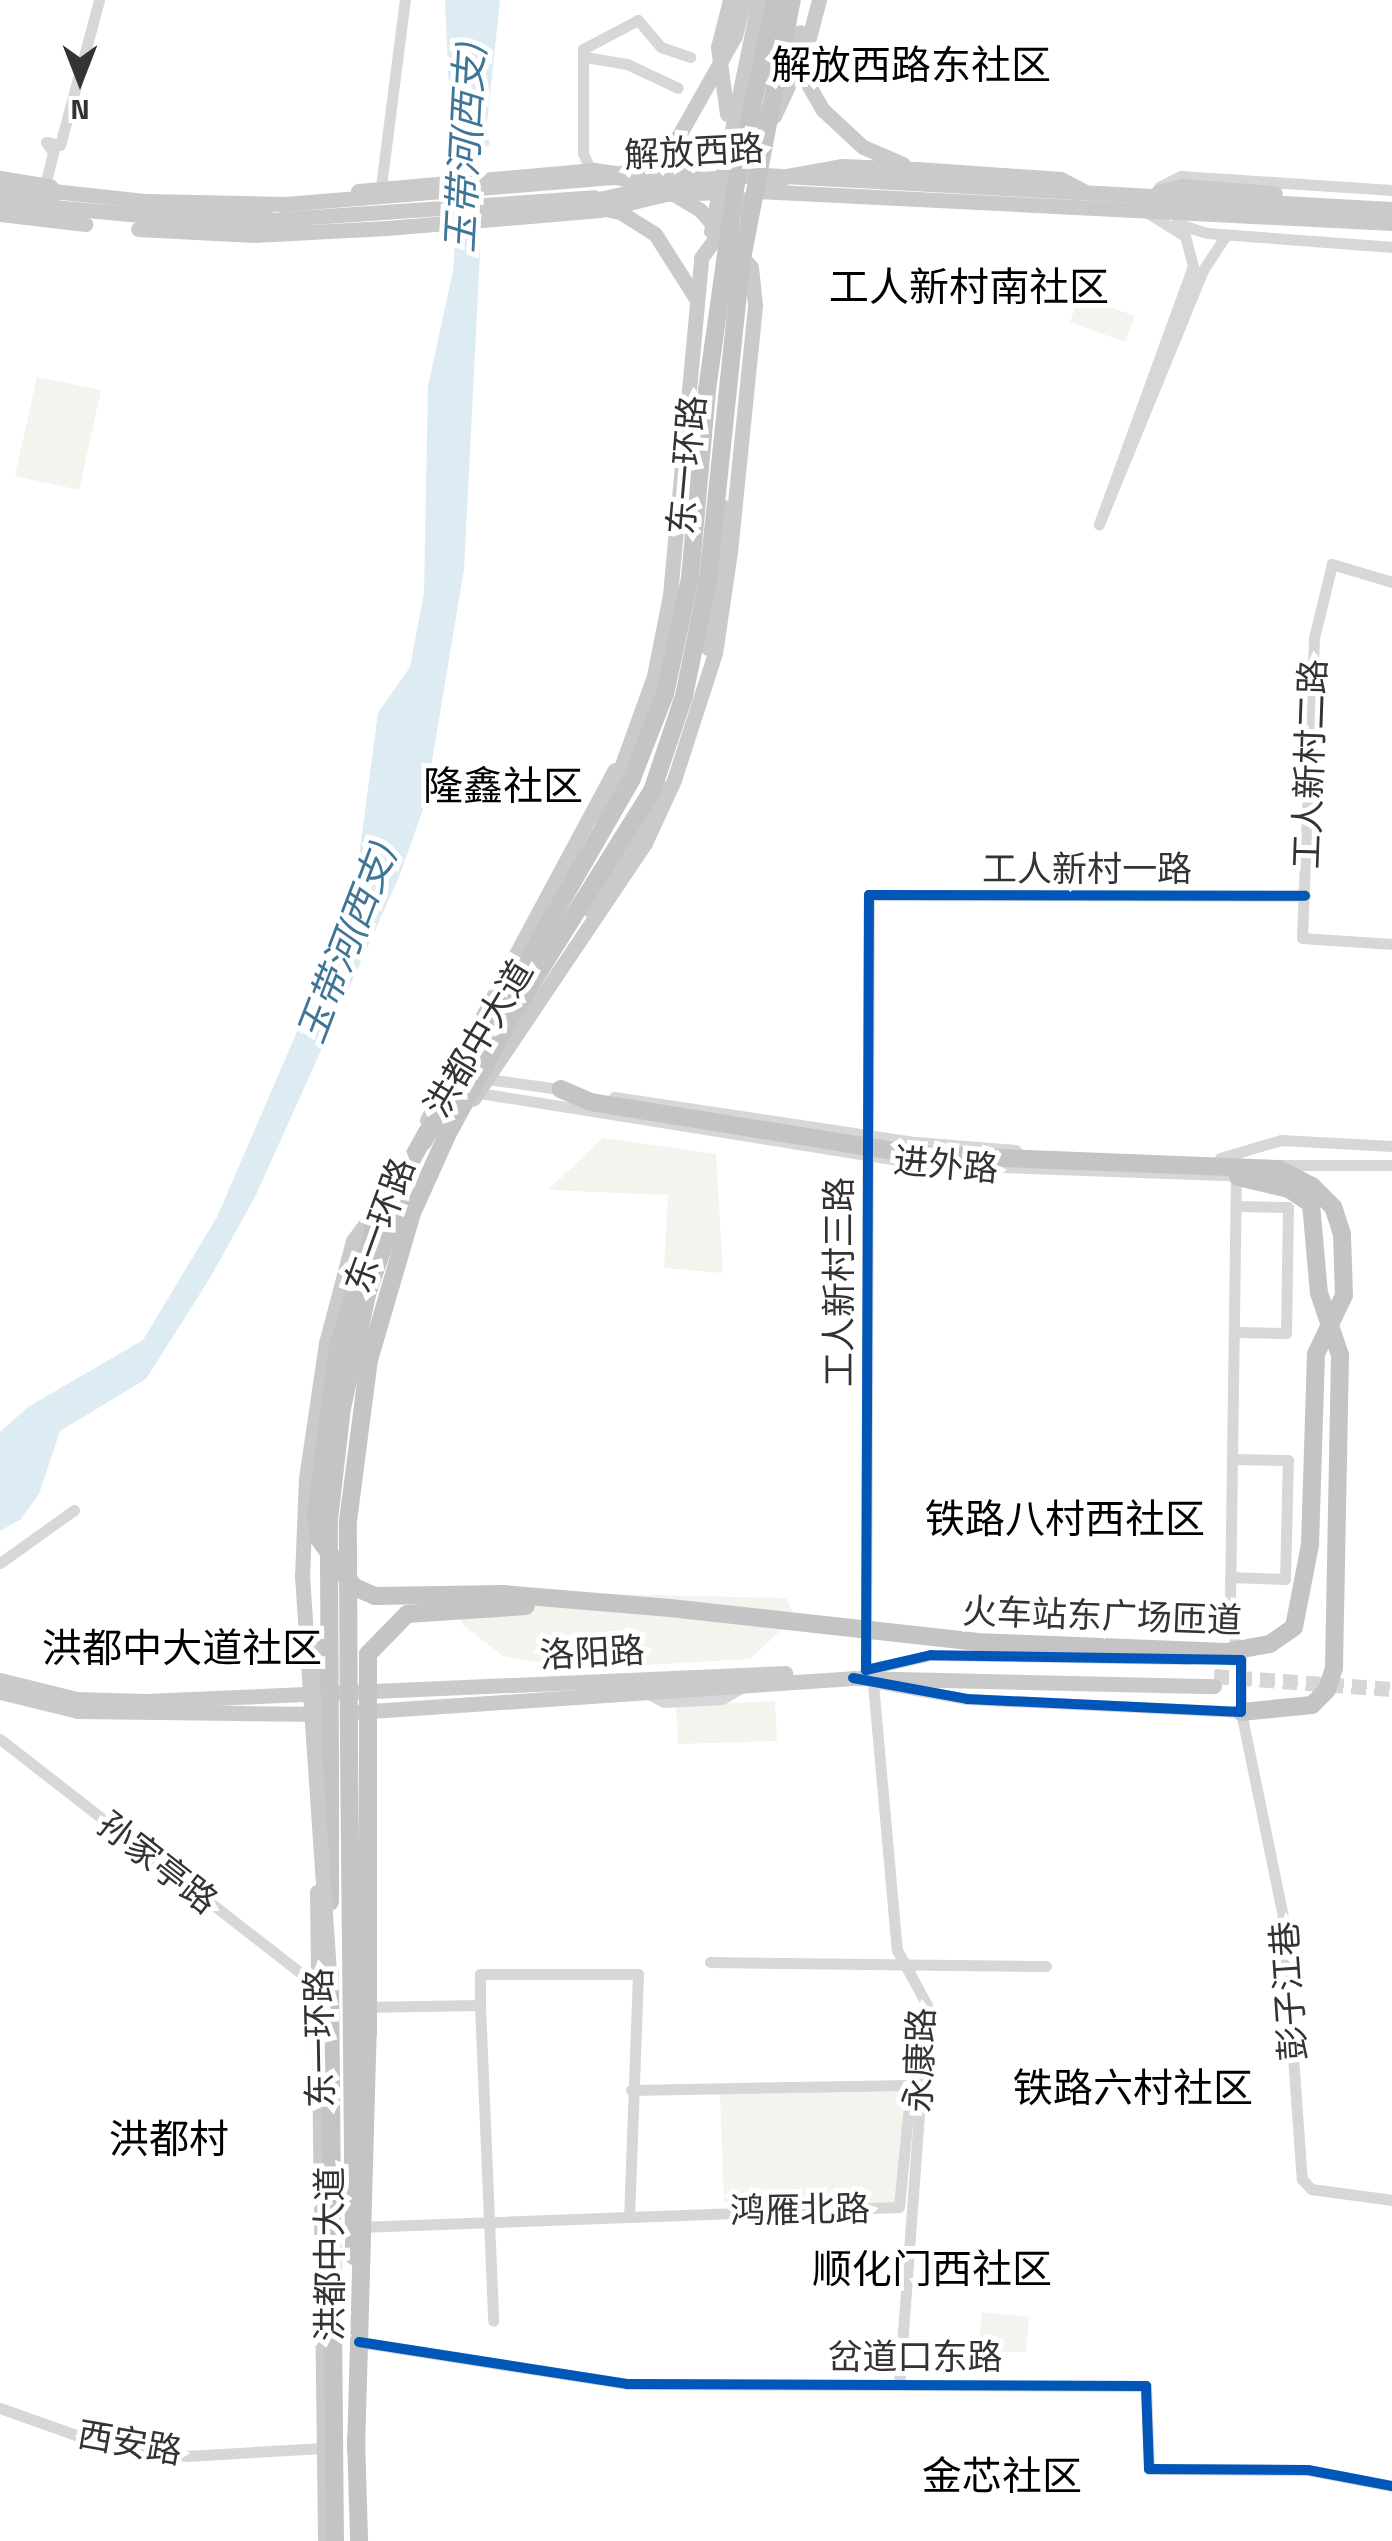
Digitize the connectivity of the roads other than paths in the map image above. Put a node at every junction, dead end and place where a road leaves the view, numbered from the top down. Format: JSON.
{"nodes":[{"id":1,"x":99,"y":0,"type":"edge"},
{"id":2,"x":404,"y":0,"type":"edge"},
{"id":3,"x":730,"y":0,"type":"edge"},
{"id":4,"x":744,"y":0,"type":"edge"},
{"id":5,"x":760,"y":0,"type":"edge"},
{"id":6,"x":775,"y":0,"type":"edge"},
{"id":7,"x":794,"y":0,"type":"edge"},
{"id":8,"x":808,"y":0,"type":"edge"},
{"id":9,"x":819,"y":0,"type":"edge"},
{"id":10,"x":800,"y":32,"type":"junction"},
{"id":11,"x":585,"y":57,"type":"junction"},
{"id":12,"x":690,"y":57,"type":"dead end"},
{"id":13,"x":678,"y":88,"type":"dead end"},
{"id":14,"x":772,"y":120,"type":"junction"},
{"id":15,"x":729,"y":129,"type":"junction"},
{"id":16,"x":916,"y":169,"type":"junction"},
{"id":17,"x":591,"y":171,"type":"junction"},
{"id":18,"x":616,"y":177,"type":"junction"},
{"id":19,"x":762,"y":183,"type":"junction"},
{"id":20,"x":0,"y":184,"type":"edge"},
{"id":21,"x":718,"y":184,"type":"junction"},
{"id":22,"x":40,"y":187,"type":"junction"},
{"id":23,"x":669,"y":187,"type":"junction"},
{"id":24,"x":1392,"y":190,"type":"edge"},
{"id":25,"x":1087,"y":193,"type":"junction"},
{"id":26,"x":380,"y":196,"type":"junction"},
{"id":27,"x":502,"y":199,"type":"junction"},
{"id":28,"x":1392,"y":201,"type":"edge"},
{"id":29,"x":0,"y":202,"type":"edge"},
{"id":30,"x":1140,"y":202,"type":"junction"},
{"id":31,"x":428,"y":204,"type":"junction"},
{"id":32,"x":580,"y":204,"type":"junction"},
{"id":33,"x":1392,"y":208,"type":"edge"},
{"id":34,"x":0,"y":214,"type":"edge"},
{"id":35,"x":320,"y":218,"type":"junction"},
{"id":36,"x":1392,"y":225,"type":"edge"},
{"id":37,"x":1226,"y":235,"type":"junction"},
{"id":38,"x":1392,"y":247,"type":"edge"},
{"id":39,"x":694,"y":298,"type":"junction"},
{"id":40,"x":1392,"y":582,"type":"edge"},
{"id":41,"x":591,"y":850,"type":"junction"},
{"id":42,"x":869,"y":895,"type":"joint"},
{"id":43,"x":1304,"y":896,"type":"junction"},
{"id":44,"x":1392,"y":944,"type":"edge"},
{"id":45,"x":449,"y":1076,"type":"junction"},
{"id":46,"x":482,"y":1087,"type":"junction"},
{"id":47,"x":561,"y":1089,"type":"junction"},
{"id":48,"x":427,"y":1132,"type":"junction"},
{"id":49,"x":447,"y":1135,"type":"junction"},
{"id":50,"x":865,"y":1135,"type":"junction"},
{"id":51,"x":1392,"y":1146,"type":"edge"},
{"id":52,"x":865,"y":1156,"type":"junction"},
{"id":53,"x":1392,"y":1165,"type":"edge"},
{"id":54,"x":1236,"y":1168,"type":"junction"},
{"id":55,"x":402,"y":1172,"type":"junction"},
{"id":56,"x":1237,"y":1206,"type":"junction"},
{"id":57,"x":1329,"y":1323,"type":"junction"},
{"id":58,"x":1236,"y":1332,"type":"junction"},
{"id":59,"x":1233,"y":1458,"type":"junction"},
{"id":60,"x":74,"y":1510,"type":"dead end"},
{"id":61,"x":0,"y":1563,"type":"edge"},
{"id":62,"x":1230,"y":1577,"type":"junction"},
{"id":63,"x":670,"y":1608,"type":"junction"},
{"id":64,"x":1241,"y":1660,"type":"junction"},
{"id":65,"x":864,"y":1677,"type":"junction"},
{"id":66,"x":0,"y":1680,"type":"edge"},
{"id":67,"x":1214,"y":1681,"type":"tunnel mouth"},
{"id":68,"x":0,"y":1692,"type":"edge"},
{"id":69,"x":354,"y":1693,"type":"junction"},
{"id":70,"x":320,"y":1695,"type":"junction"},
{"id":71,"x":355,"y":1712,"type":"junction"},
{"id":72,"x":1241,"y":1712,"type":"junction"},
{"id":73,"x":320,"y":1714,"type":"junction"},
{"id":74,"x":0,"y":1739,"type":"edge"},
{"id":75,"x":710,"y":1962,"type":"dead end"},
{"id":76,"x":907,"y":1966,"type":"junction"},
{"id":77,"x":1046,"y":1966,"type":"dead end"},
{"id":78,"x":323,"y":1986,"type":"junction"},
{"id":79,"x":480,"y":2005,"type":"junction"},
{"id":80,"x":357,"y":2007,"type":"junction"},
{"id":81,"x":631,"y":2090,"type":"junction"},
{"id":82,"x":1392,"y":2200,"type":"edge"},
{"id":83,"x":629,"y":2214,"type":"junction"},
{"id":84,"x":488,"y":2221,"type":"junction"},
{"id":85,"x":358,"y":2227,"type":"junction"},
{"id":86,"x":492,"y":2321,"type":"dead end"},
{"id":87,"x":359,"y":2342,"type":"junction"},
{"id":88,"x":899,"y":2384,"type":"junction"},
{"id":89,"x":0,"y":2408,"type":"edge"},
{"id":90,"x":323,"y":2448,"type":"junction"},
{"id":91,"x":356,"y":2451,"type":"junction"},
{"id":92,"x":1392,"y":2486,"type":"edge"},
{"id":93,"x":325,"y":2541,"type":"edge"},
{"id":94,"x":335,"y":2541,"type":"edge"},
{"id":95,"x":360,"y":2541,"type":"edge"}],
"edges":[{"from":1,"to":22,"type":"street"},
{"from":2,"to":26,"type":"street"},
{"from":3,"to":15,"type":"main road"},
{"from":4,"to":18,"type":"main road","bridge":true},
{"from":5,"to":15,"type":"main road","name":"洪都中大道"},
{"from":6,"to":41,"type":"highway","name":"东一环路","bridge":true},
{"from":7,"to":14,"type":"main road"},
{"from":7,"to":49,"type":"highway","name":"东一环路","bridge":true},
{"from":8,"to":10,"type":"main road"},
{"from":9,"to":14,"type":"main road"},
{"from":10,"to":16,"type":"main road","bridge":true},
{"from":10,"to":32,"type":"main road","bridge":true},
{"from":11,"to":12,"type":"street"},
{"from":11,"to":13,"type":"street"},
{"from":11,"to":17,"type":"street"},
{"from":14,"to":19,"type":"main road","name":"洪都中大道"},
{"from":15,"to":21,"type":"main road","name":"洪都中大道"},
{"from":16,"to":25,"type":"main road"},
{"from":16,"to":39,"type":"main road","bridge":true},
{"from":17,"to":23,"type":"main road"},
{"from":17,"to":27,"type":"main road"},
{"from":18,"to":22,"type":"main road","bridge":true},
{"from":18,"to":49,"type":"main road","bridge":true},
{"from":19,"to":21,"type":"main road","name":"解放西路"},
{"from":19,"to":25,"type":"main road","name":"解放西路"},
{"from":19,"to":30,"type":"main road","name":"解放西路"},
{"from":19,"to":46,"type":"main road","name":"洪都中大道"},
{"from":20,"to":22,"type":"main road"},
{"from":20,"to":26,"type":"main road"},
{"from":21,"to":23,"type":"main road","name":"解放西路"},
{"from":21,"to":45,"type":"main road","name":"洪都中大道"},
{"from":22,"to":26,"type":"main road"},
{"from":23,"to":27,"type":"main road","name":"解放西路"},
{"from":23,"to":27,"type":"main road"},
{"from":24,"to":30,"type":"street"},
{"from":25,"to":30,"type":"main road","name":"解放西路"},
{"from":26,"to":31,"type":"main road"},
{"from":27,"to":31,"type":"main road"},
{"from":27,"to":31,"type":"main road"},
{"from":28,"to":30,"type":"main road"},
{"from":29,"to":35,"type":"main road"},
{"from":30,"to":33,"type":"main road","name":"解放西路"},
{"from":30,"to":36,"type":"main road"},
{"from":30,"to":37,"type":"street"},
{"from":30,"to":37,"type":"street"},
{"from":31,"to":34,"type":"main road"},
{"from":31,"to":35,"type":"main road"},
{"from":32,"to":35,"type":"main road"},
{"from":32,"to":39,"type":"main road","bridge":true},
{"from":37,"to":38,"type":"street"},
{"from":39,"to":41,"type":"main road","bridge":true},
{"from":40,"to":43,"type":"street","name":"工人新村二路"},
{"from":41,"to":48,"type":"highway","name":"东一环路","bridge":true},
{"from":42,"to":43,"type":"street","name":"工人新村一路"},
{"from":42,"to":50,"type":"street","name":"工人新村三路"},
{"from":43,"to":44,"type":"street","name":"工人新村二路"},
{"from":45,"to":46,"type":"street","name":"进外路"},
{"from":45,"to":55,"type":"main road","name":"洪都中大道"},
{"from":46,"to":47,"type":"street","name":"进外路"},
{"from":46,"to":52,"type":"street","name":"进外路"},
{"from":46,"to":69,"type":"main road","name":"洪都中大道"},
{"from":47,"to":50,"type":"street","name":"进外路"},
{"from":47,"to":57,"type":"highway","name":"火车站东广场匝道","bridge":true},
{"from":48,"to":63,"type":"highway","name":"火车站东广场匝道","bridge":true},
{"from":48,"to":78,"type":"highway","name":"东一环路","bridge":true},
{"from":49,"to":91,"type":"highway","name":"东一环路","bridge":true},
{"from":50,"to":52,"type":"street","name":"工人新村三路"},
{"from":50,"to":54,"type":"street","name":"进外路"},
{"from":51,"to":54,"type":"street","name":"进外路"},
{"from":52,"to":54,"type":"street","name":"进外路"},
{"from":52,"to":65,"type":"street","name":"工人新村三路"},
{"from":53,"to":54,"type":"street","name":"进外路"},
{"from":54,"to":56,"type":"street"},
{"from":54,"to":57,"type":"highway","name":"火车站东广场匝道","bridge":true},
{"from":55,"to":70,"type":"main road","name":"洪都中大道"},
{"from":55,"to":78,"type":"main road","bridge":true},
{"from":56,"to":58,"type":"street"},
{"from":56,"to":58,"type":"street"},
{"from":57,"to":63,"type":"highway","name":"火车站东广场匝道","bridge":true},
{"from":57,"to":72,"type":"highway","name":"火车站东广场匝道","bridge":true},
{"from":58,"to":59,"type":"street"},
{"from":59,"to":62,"type":"street"},
{"from":59,"to":62,"type":"street"},
{"from":60,"to":61,"type":"street"},
{"from":62,"to":64,"type":"street"},
{"from":63,"to":91,"type":"highway","name":"火车站东广场匝道","bridge":true},
{"from":64,"to":65,"type":"street","name":"洛阳路"},
{"from":64,"to":72,"type":"street"},
{"from":65,"to":67,"type":"main road","name":"洛阳路"},
{"from":65,"to":69,"type":"main road","name":"洛阳路"},
{"from":65,"to":71,"type":"main road","name":"洛阳路"},
{"from":65,"to":72,"type":"street","name":"洛阳路"},
{"from":65,"to":76,"type":"street","name":"永康路"},
{"from":66,"to":70,"type":"main road","name":"洛阳路"},
{"from":68,"to":73,"type":"main road","name":"洛阳路"},
{"from":69,"to":70,"type":"main road","name":"洛阳路"},
{"from":69,"to":71,"type":"main road","name":"洪都中大道"},
{"from":70,"to":73,"type":"main road","name":"洪都中大道"},
{"from":71,"to":73,"type":"main road","name":"洛阳路"},
{"from":71,"to":80,"type":"main road","name":"洪都中大道"},
{"from":72,"to":82,"type":"street","name":"彭子江巷"},
{"from":73,"to":78,"type":"main road","name":"洪都中大道"},
{"from":74,"to":78,"type":"street","name":"孙家亭路"},
{"from":75,"to":76,"type":"street"},
{"from":76,"to":77,"type":"street"},
{"from":76,"to":88,"type":"street","name":"永康路"},
{"from":78,"to":90,"type":"main road","name":"洪都中大道"},
{"from":78,"to":94,"type":"highway","name":"东一环路"},
{"from":79,"to":80,"type":"street"},
{"from":79,"to":81,"type":"street"},
{"from":79,"to":84,"type":"street"},
{"from":80,"to":85,"type":"main road","name":"洪都中大道"},
{"from":81,"to":83,"type":"street"},
{"from":81,"to":83,"type":"street","name":"鸿雁北路"},
{"from":83,"to":84,"type":"street","name":"鸿雁北路"},
{"from":84,"to":85,"type":"street","name":"鸿雁北路"},
{"from":84,"to":86,"type":"street"},
{"from":85,"to":87,"type":"main road","name":"洪都中大道"},
{"from":87,"to":88,"type":"street","name":"岔道口东路"},
{"from":87,"to":95,"type":"main road","name":"洪都中大道"},
{"from":88,"to":92,"type":"street","name":"岔道口东路"},
{"from":89,"to":90,"type":"street","name":"西安路"},
{"from":90,"to":93,"type":"main road","name":"洪都中大道"},
{"from":91,"to":95,"type":"highway","name":"东一环路"}]}
